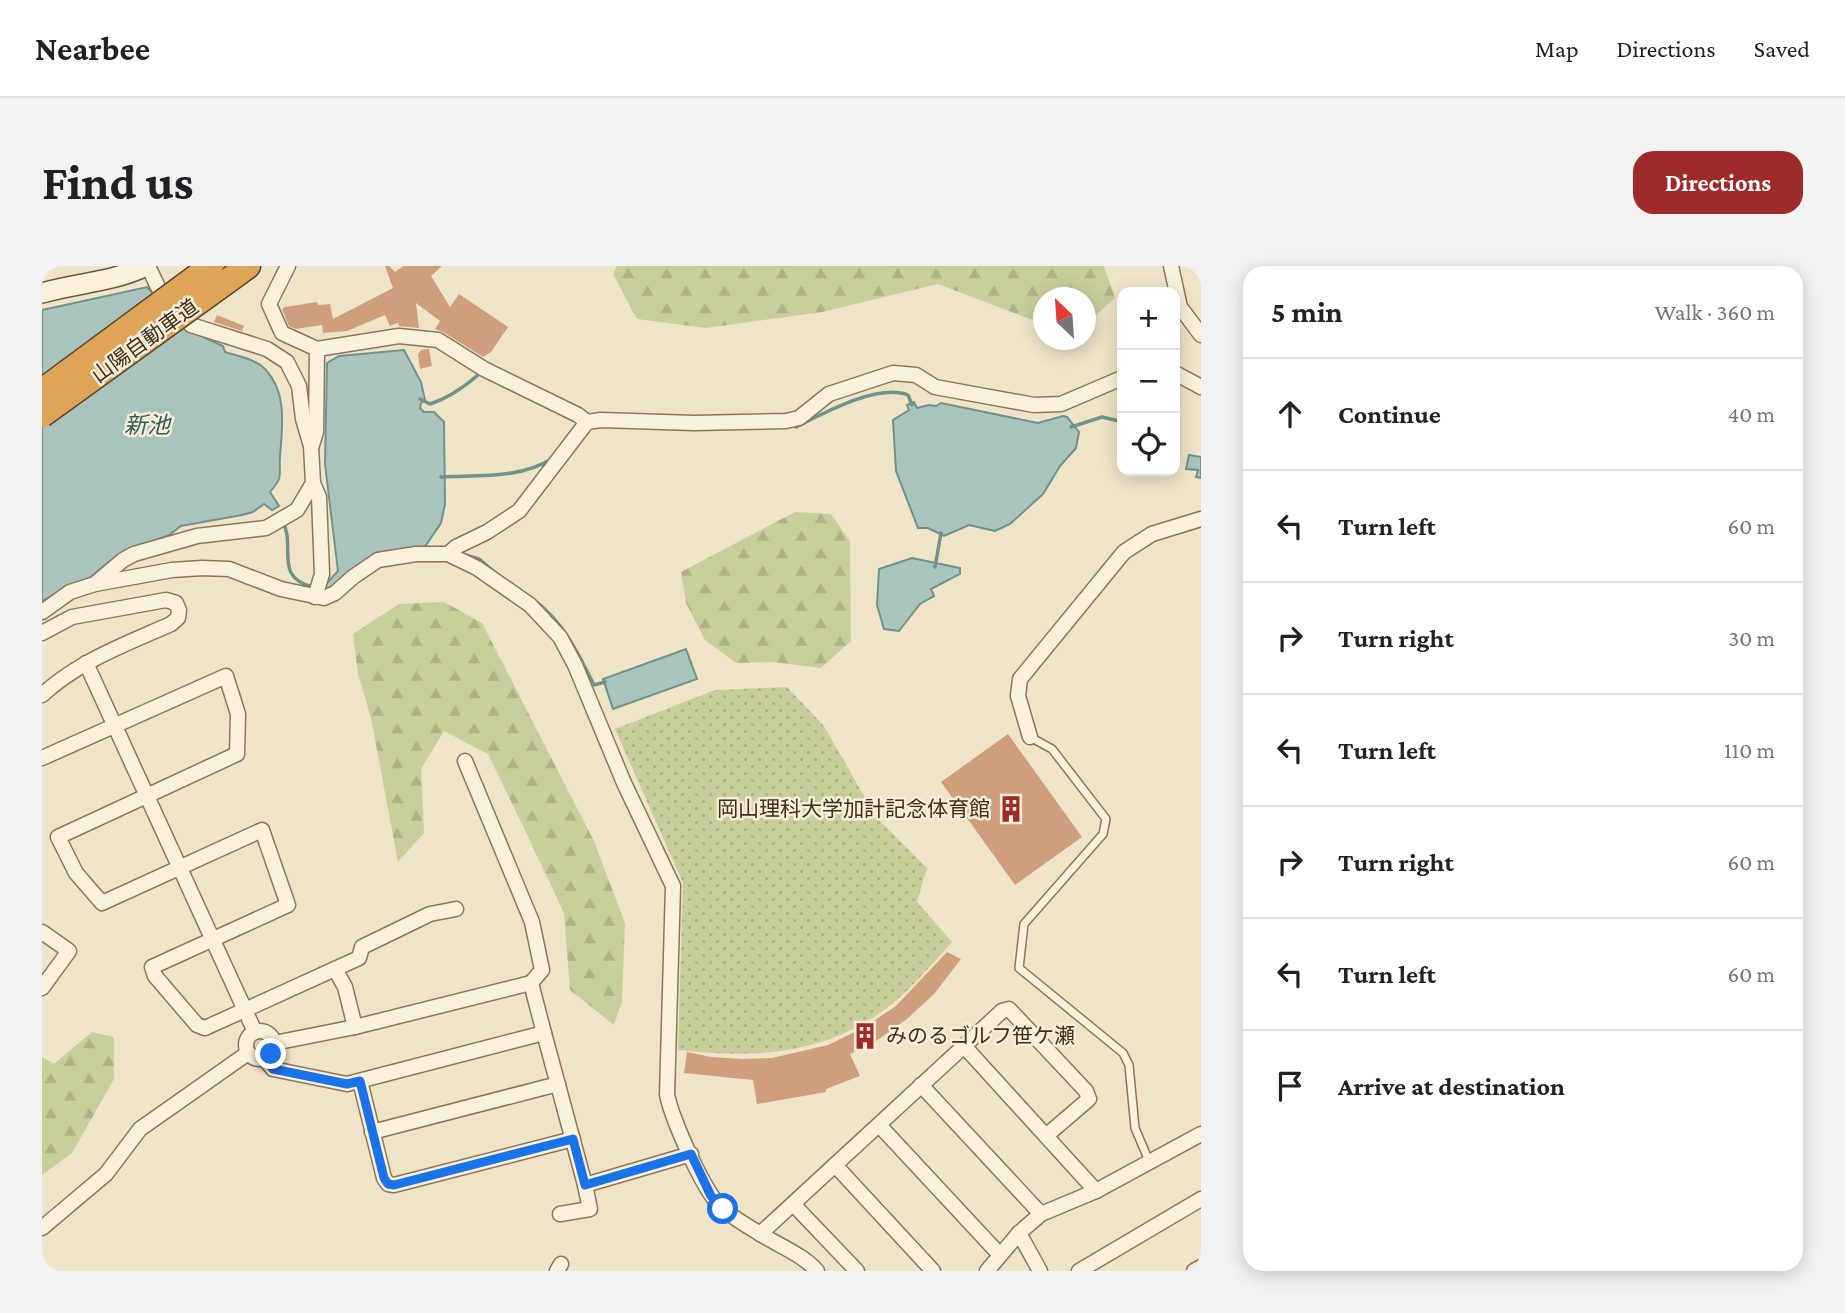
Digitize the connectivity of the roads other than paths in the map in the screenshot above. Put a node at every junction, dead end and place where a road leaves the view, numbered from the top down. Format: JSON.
{"nodes":[{"id":1,"x":147,"y":266,"type":"edge"},
{"id":2,"x":248,"y":266,"type":"edge"},
{"id":3,"x":288,"y":266,"type":"edge"},
{"id":4,"x":1171,"y":266,"type":"edge"},
{"id":5,"x":216,"y":272,"type":"edge"},
{"id":6,"x":42,"y":293,"type":"edge"},
{"id":7,"x":1201,"y":335,"type":"edge"},
{"id":8,"x":317,"y":349,"type":"junction"},
{"id":9,"x":1180,"y":376,"type":"edge"},
{"id":10,"x":1117,"y":380,"type":"edge"},
{"id":11,"x":1201,"y":387,"type":"edge"},
{"id":12,"x":42,"y":391,"type":"edge"},
{"id":13,"x":42,"y":415,"type":"edge"},
{"id":14,"x":587,"y":422,"type":"junction"},
{"id":15,"x":311,"y":446,"type":"junction"},
{"id":16,"x":313,"y":483,"type":"junction"},
{"id":17,"x":1201,"y":519,"type":"edge"},
{"id":18,"x":448,"y":554,"type":"junction"},
{"id":19,"x":95,"y":584,"type":"junction"},
{"id":20,"x":317,"y":591,"type":"junction"},
{"id":21,"x":42,"y":612,"type":"edge"},
{"id":22,"x":42,"y":633,"type":"edge"},
{"id":23,"x":86,"y":663,"type":"junction"},
{"id":24,"x":42,"y":695,"type":"edge"},
{"id":25,"x":114,"y":725,"type":"junction"},
{"id":26,"x":1030,"y":737,"type":"joint"},
{"id":27,"x":42,"y":758,"type":"edge"},
{"id":28,"x":465,"y":761,"type":"dead end"},
{"id":29,"x":147,"y":796,"type":"junction"},
{"id":30,"x":180,"y":867,"type":"junction"},
{"id":31,"x":456,"y":909,"type":"dead end"},
{"id":32,"x":42,"y":932,"type":"edge"},
{"id":33,"x":212,"y":939,"type":"junction"},
{"id":34,"x":335,"y":969,"type":"junction"},
{"id":35,"x":531,"y":983,"type":"junction"},
{"id":36,"x":42,"y":988,"type":"edge"},
{"id":37,"x":244,"y":1009,"type":"junction"},
{"id":38,"x":355,"y":1027,"type":"junction"},
{"id":39,"x":254,"y":1032,"type":"junction"},
{"id":40,"x":544,"y":1033,"type":"junction"},
{"id":41,"x":274,"y":1043,"type":"junction"},
{"id":42,"x":964,"y":1046,"type":"junction"},
{"id":43,"x":248,"y":1053,"type":"junction"},
{"id":44,"x":264,"y":1058,"type":"junction"},
{"id":45,"x":360,"y":1081,"type":"junction"},
{"id":46,"x":558,"y":1084,"type":"junction"},
{"id":47,"x":921,"y":1085,"type":"junction"},
{"id":48,"x":878,"y":1125,"type":"junction"},
{"id":49,"x":372,"y":1132,"type":"junction"},
{"id":50,"x":1201,"y":1134,"type":"edge"},
{"id":51,"x":1047,"y":1135,"type":"junction"},
{"id":52,"x":573,"y":1139,"type":"junction"},
{"id":53,"x":691,"y":1154,"type":"junction"},
{"id":54,"x":1149,"y":1161,"type":"junction"},
{"id":55,"x":835,"y":1165,"type":"junction"},
{"id":56,"x":585,"y":1185,"type":"junction"},
{"id":57,"x":1096,"y":1191,"type":"junction"},
{"id":58,"x":1201,"y":1199,"type":"edge"},
{"id":59,"x":793,"y":1203,"type":"junction"},
{"id":60,"x":560,"y":1213,"type":"dead end"},
{"id":61,"x":1041,"y":1214,"type":"junction"},
{"id":62,"x":42,"y":1228,"type":"edge"},
{"id":63,"x":1019,"y":1233,"type":"junction"},
{"id":64,"x":760,"y":1234,"type":"junction"},
{"id":65,"x":1000,"y":1255,"type":"junction"},
{"id":66,"x":1201,"y":1267,"type":"edge"},
{"id":67,"x":817,"y":1271,"type":"edge"},
{"id":68,"x":857,"y":1271,"type":"edge"},
{"id":69,"x":933,"y":1271,"type":"edge"},
{"id":70,"x":987,"y":1271,"type":"edge"},
{"id":71,"x":1040,"y":1271,"type":"edge"},
{"id":72,"x":1079,"y":1271,"type":"edge"},
{"id":73,"x":1194,"y":1271,"type":"edge"}],
"edges":[{"from":1,"to":6,"type":"street"},
{"from":1,"to":15,"type":"street"},
{"from":2,"to":5,"type":"highway","name":"山陽自動車道"},
{"from":3,"to":8,"type":"street"},
{"from":4,"to":7,"type":"street"},
{"from":5,"to":12,"type":"highway","name":"山陽自動車道","bridge":true},
{"from":5,"to":13,"type":"highway","name":"山陽自動車道","bridge":true},
{"from":8,"to":14,"type":"street"},
{"from":8,"to":15,"type":"street"},
{"from":9,"to":11,"type":"street"},
{"from":10,"to":14,"type":"street"},
{"from":14,"to":18,"type":"street"},
{"from":15,"to":16,"type":"street"},
{"from":16,"to":19,"type":"street"},
{"from":16,"to":20,"type":"street"},
{"from":17,"to":26,"type":"street"},
{"from":18,"to":20,"type":"street"},
{"from":18,"to":53,"type":"street"},
{"from":19,"to":20,"type":"street"},
{"from":19,"to":21,"type":"street"},
{"from":22,"to":23,"type":"street"},
{"from":23,"to":24,"type":"street"},
{"from":23,"to":25,"type":"street"},
{"from":25,"to":27,"type":"street"},
{"from":25,"to":29,"type":"street"},
{"from":25,"to":29,"type":"street"},
{"from":26,"to":54,"type":"lane"},
{"from":28,"to":35,"type":"street"},
{"from":29,"to":30,"type":"street"},
{"from":29,"to":30,"type":"street"},
{"from":30,"to":33,"type":"street"},
{"from":30,"to":33,"type":"street"},
{"from":31,"to":34,"type":"street"},
{"from":32,"to":36,"type":"street"},
{"from":33,"to":37,"type":"street"},
{"from":33,"to":37,"type":"street"},
{"from":34,"to":37,"type":"street"},
{"from":34,"to":38,"type":"street"},
{"from":35,"to":38,"type":"street"},
{"from":35,"to":40,"type":"street"},
{"from":37,"to":39,"type":"street"},
{"from":38,"to":41,"type":"street"},
{"from":39,"to":41,"type":"street"},
{"from":39,"to":43,"type":"street"},
{"from":40,"to":45,"type":"street"},
{"from":40,"to":46,"type":"street"},
{"from":41,"to":44,"type":"street"},
{"from":42,"to":47,"type":"street"},
{"from":42,"to":51,"type":"street"},
{"from":42,"to":51,"type":"street"},
{"from":43,"to":44,"type":"street"},
{"from":43,"to":62,"type":"street"},
{"from":44,"to":45,"type":"street"},
{"from":45,"to":49,"type":"street"},
{"from":46,"to":49,"type":"street"},
{"from":46,"to":52,"type":"street"},
{"from":47,"to":48,"type":"street"},
{"from":47,"to":61,"type":"street"},
{"from":48,"to":55,"type":"street"},
{"from":48,"to":65,"type":"street"},
{"from":49,"to":52,"type":"street"},
{"from":50,"to":54,"type":"street"},
{"from":51,"to":57,"type":"street"},
{"from":52,"to":56,"type":"street"},
{"from":53,"to":56,"type":"street"},
{"from":53,"to":64,"type":"street"},
{"from":54,"to":57,"type":"street"},
{"from":55,"to":59,"type":"street"},
{"from":55,"to":69,"type":"street"},
{"from":56,"to":60,"type":"street"},
{"from":57,"to":61,"type":"street"},
{"from":58,"to":72,"type":"street"},
{"from":59,"to":64,"type":"street"},
{"from":59,"to":68,"type":"street"},
{"from":61,"to":63,"type":"street"},
{"from":63,"to":65,"type":"street"},
{"from":63,"to":71,"type":"street"},
{"from":64,"to":67,"type":"street"},
{"from":65,"to":70,"type":"street"},
{"from":66,"to":73,"type":"street"}]}
